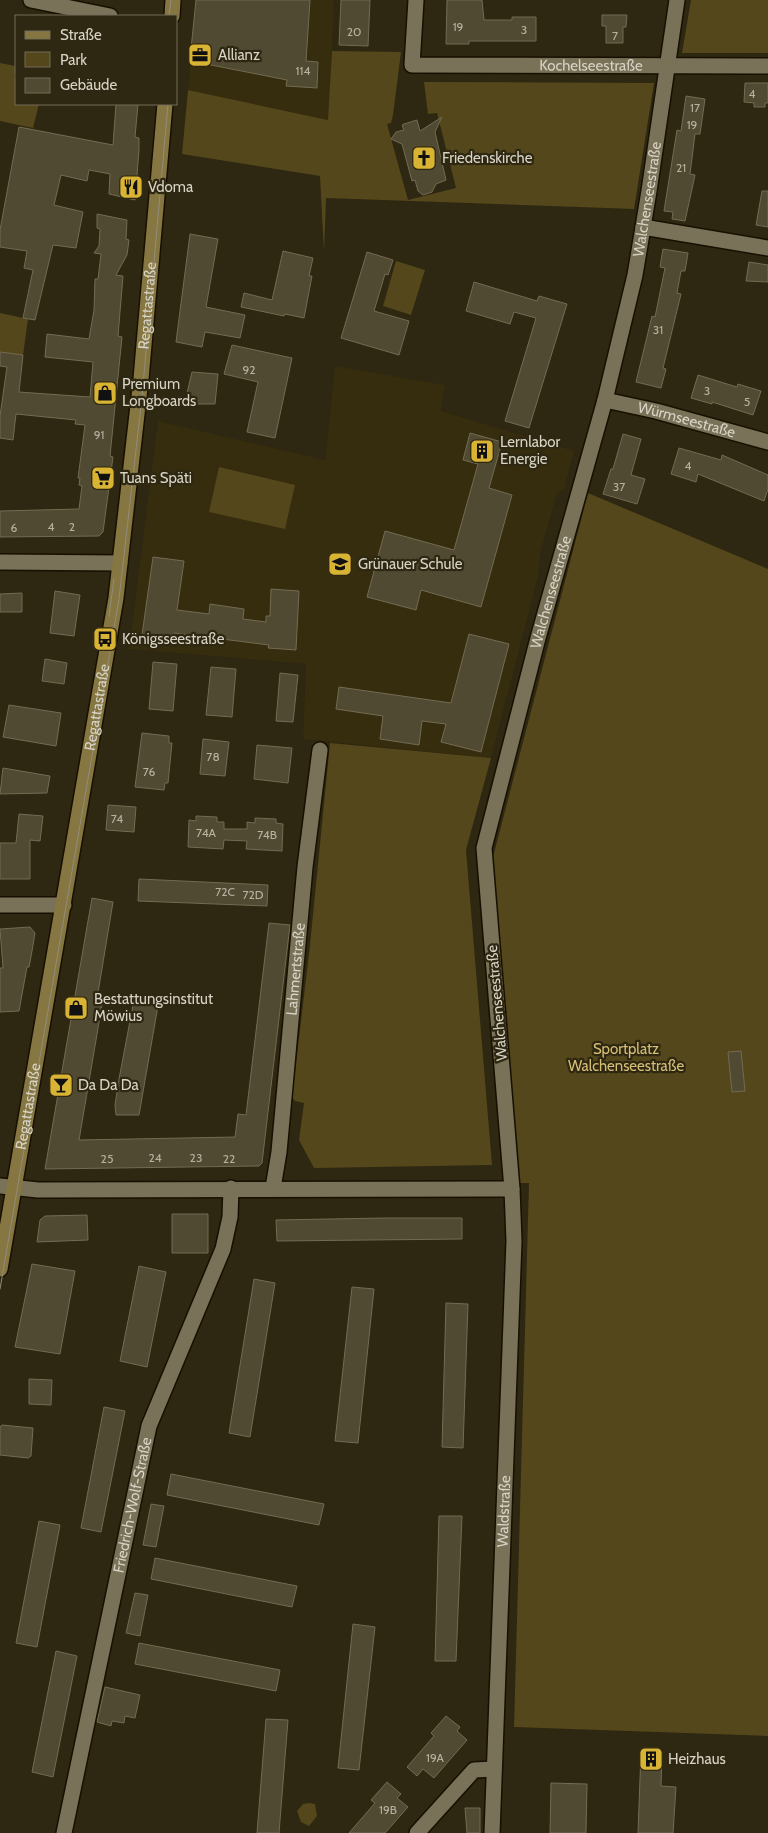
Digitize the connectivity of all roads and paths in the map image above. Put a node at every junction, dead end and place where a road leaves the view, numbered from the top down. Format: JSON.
{"nodes":[{"id":1,"x":30,"y":0,"type":"edge"},
{"id":2,"x":173,"y":0,"type":"edge"},
{"id":3,"x":416,"y":0,"type":"edge"},
{"id":4,"x":677,"y":0,"type":"edge"},
{"id":5,"x":105,"y":15,"type":"edge"},
{"id":6,"x":172,"y":15,"type":"edge"},
{"id":7,"x":668,"y":64,"type":"junction"},
{"id":8,"x":768,"y":66,"type":"edge"},
{"id":9,"x":165,"y":105,"type":"edge"},
{"id":10,"x":643,"y":227,"type":"junction"},
{"id":11,"x":768,"y":248,"type":"edge"},
{"id":12,"x":605,"y":400,"type":"junction"},
{"id":13,"x":768,"y":442,"type":"edge"},
{"id":14,"x":0,"y":562,"type":"edge"},
{"id":15,"x":120,"y":563,"type":"junction"},
{"id":16,"x":320,"y":750,"type":"dead end"},
{"id":17,"x":64,"y":905,"type":"junction"},
{"id":18,"x":0,"y":906,"type":"edge"},
{"id":19,"x":7,"y":1186,"type":"edge"},
{"id":20,"x":231,"y":1188,"type":"junction"},
{"id":21,"x":273,"y":1188,"type":"junction"},
{"id":22,"x":512,"y":1189,"type":"junction"},
{"id":23,"x":0,"y":1269,"type":"edge"},
{"id":24,"x":494,"y":1770,"type":"junction"},
{"id":25,"x":64,"y":1833,"type":"edge"},
{"id":26,"x":417,"y":1833,"type":"edge"},
{"id":27,"x":492,"y":1833,"type":"edge"}],
"edges":[{"from":1,"to":5,"type":"street"},
{"from":2,"to":6,"type":"main road"},
{"from":3,"to":7,"type":"street","name":"Kochelseestraße"},
{"from":4,"to":7,"type":"street","name":"Walchenseestraße"},
{"from":7,"to":8,"type":"street","name":"Kochelseestraße"},
{"from":7,"to":10,"type":"street","name":"Walchenseestraße"},
{"from":9,"to":15,"type":"main road","name":"Regattastraße"},
{"from":10,"to":11,"type":"street"},
{"from":10,"to":12,"type":"street","name":"Walchenseestraße"},
{"from":12,"to":13,"type":"street","name":"Würmseestraße"},
{"from":12,"to":22,"type":"street","name":"Walchenseestraße"},
{"from":14,"to":15,"type":"street"},
{"from":15,"to":17,"type":"main road","name":"Regattastraße"},
{"from":16,"to":21,"type":"street","name":"Lahmertstraße"},
{"from":17,"to":18,"type":"street"},
{"from":17,"to":19,"type":"main road","name":"Regattastraße"},
{"from":19,"to":20,"type":"street"},
{"from":19,"to":23,"type":"main road","name":"Regattastraße"},
{"from":20,"to":21,"type":"street"},
{"from":20,"to":25,"type":"street","name":"Friedrich-Wolf-Straße"},
{"from":21,"to":22,"type":"street"},
{"from":22,"to":24,"type":"street","name":"Waldstraße"},
{"from":24,"to":26,"type":"street"},
{"from":24,"to":27,"type":"street","name":"Waldstraße"}]}
